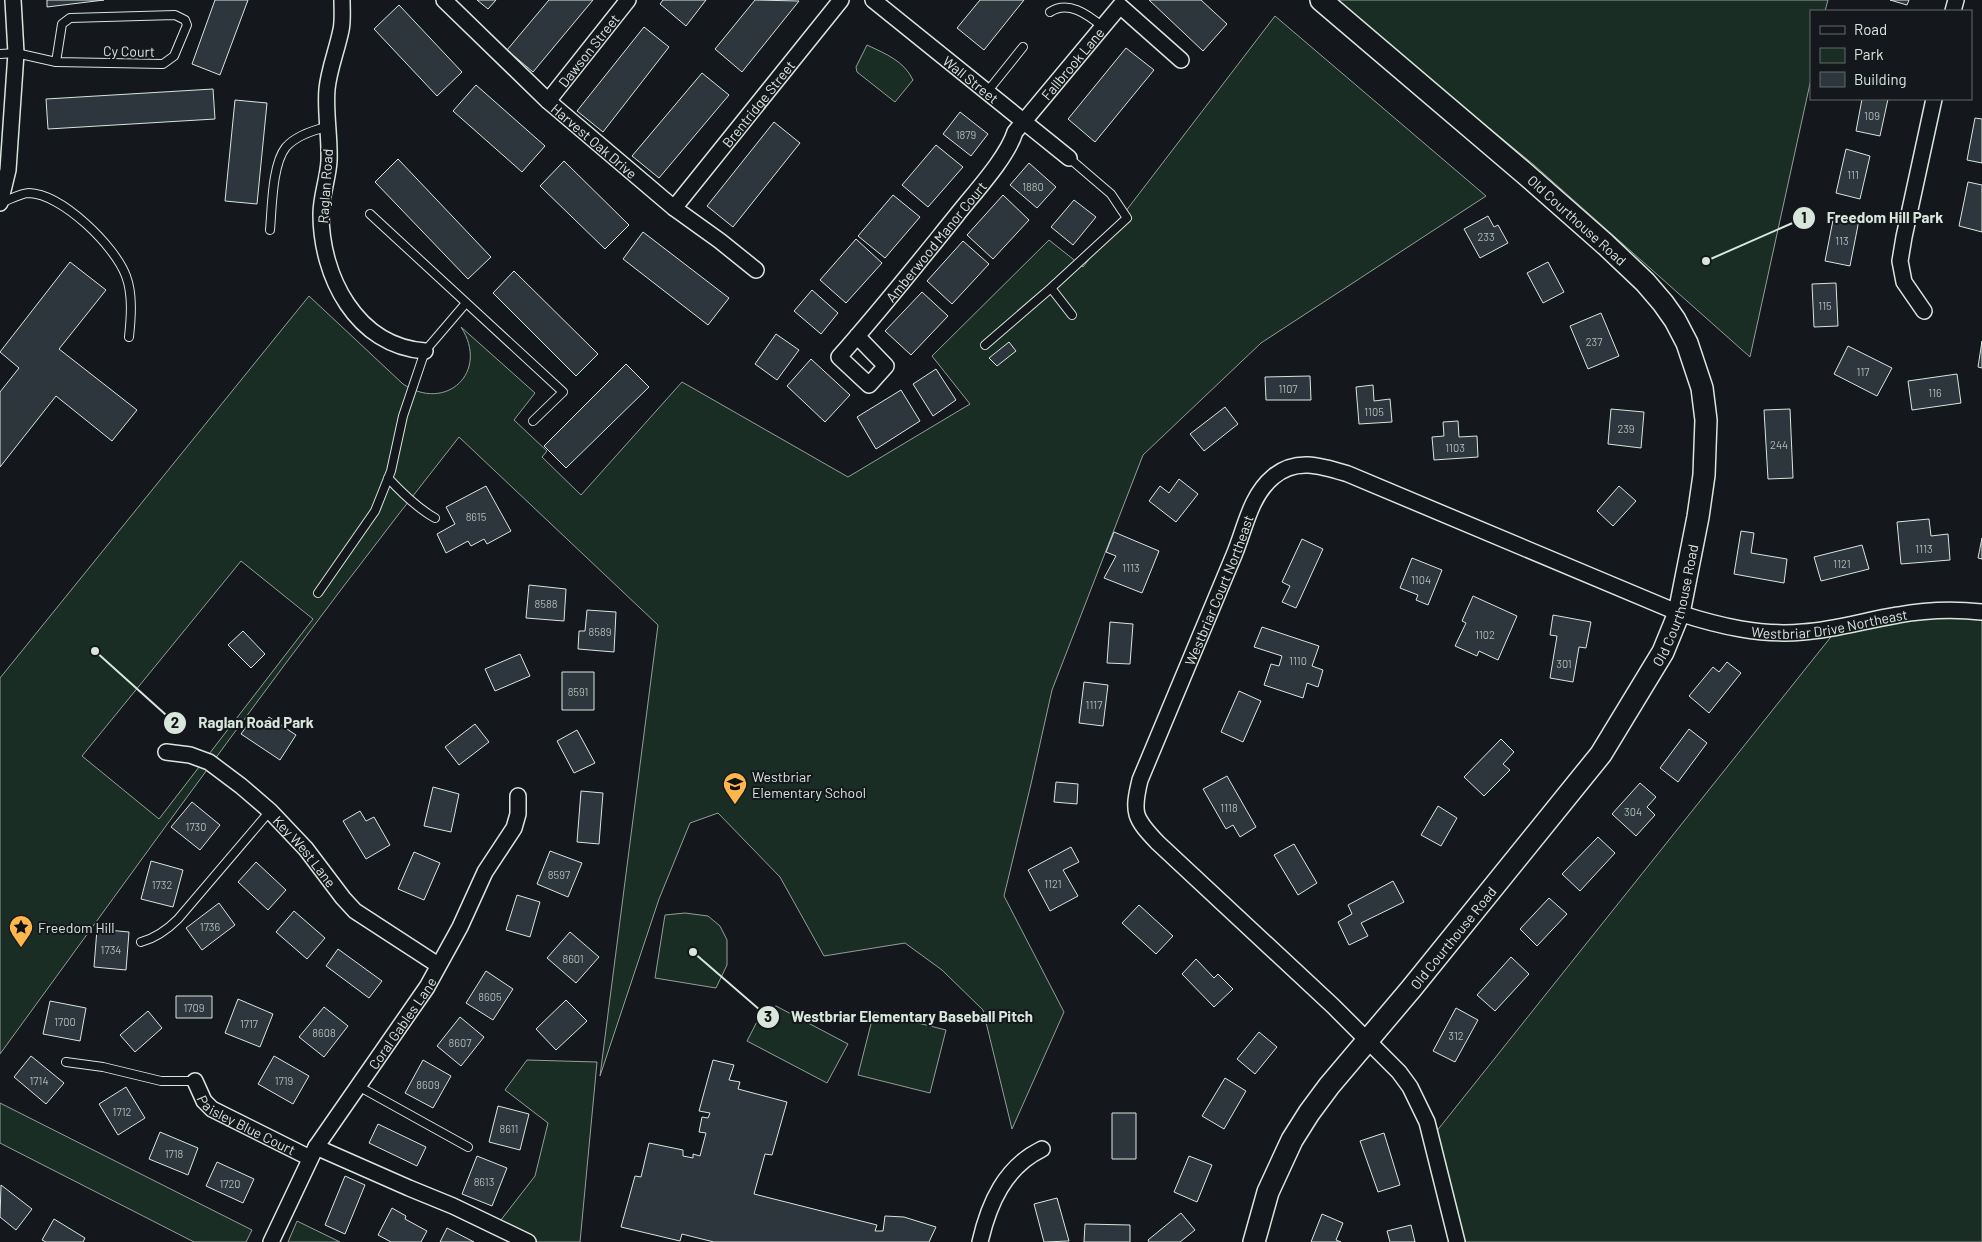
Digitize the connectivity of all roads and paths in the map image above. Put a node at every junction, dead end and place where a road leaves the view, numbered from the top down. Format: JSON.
{"nodes":[{"id":1,"x":14,"y":0,"type":"edge"},
{"id":2,"x":342,"y":0,"type":"edge"},
{"id":3,"x":444,"y":0,"type":"edge"},
{"id":4,"x":628,"y":0,"type":"edge"},
{"id":5,"x":841,"y":0,"type":"edge"},
{"id":6,"x":874,"y":0,"type":"edge"},
{"id":7,"x":1321,"y":0,"type":"edge"},
{"id":8,"x":1123,"y":3,"type":"edge"},
{"id":9,"x":1050,"y":12,"type":"dead end"},
{"id":10,"x":1103,"y":27,"type":"junction"},
{"id":11,"x":1023,"y":47,"type":"dead end"},
{"id":12,"x":16,"y":53,"type":"junction"},
{"id":13,"x":0,"y":54,"type":"edge"},
{"id":14,"x":1181,"y":60,"type":"dead end"},
{"id":15,"x":56,"y":62,"type":"junction"},
{"id":16,"x":987,"y":92,"type":"junction"},
{"id":17,"x":1934,"y":100,"type":"edge"},
{"id":18,"x":548,"y":101,"type":"junction"},
{"id":19,"x":1024,"y":121,"type":"junction"},
{"id":20,"x":327,"y":127,"type":"junction"},
{"id":21,"x":1069,"y":158,"type":"joint"},
{"id":22,"x":0,"y":202,"type":"edge"},
{"id":23,"x":674,"y":208,"type":"junction"},
{"id":24,"x":370,"y":214,"type":"dead end"},
{"id":25,"x":270,"y":230,"type":"dead end"},
{"id":26,"x":756,"y":270,"type":"dead end"},
{"id":27,"x":1051,"y":288,"type":"junction"},
{"id":28,"x":466,"y":303,"type":"junction"},
{"id":29,"x":1924,"y":311,"type":"dead end"},
{"id":30,"x":1072,"y":315,"type":"dead end"},
{"id":31,"x":857,"y":336,"type":"junction"},
{"id":32,"x":128,"y":337,"type":"dead end"},
{"id":33,"x":985,"y":345,"type":"dead end"},
{"id":34,"x":424,"y":351,"type":"junction"},
{"id":35,"x":533,"y":421,"type":"dead end"},
{"id":36,"x":388,"y":478,"type":"junction"},
{"id":37,"x":435,"y":518,"type":"dead end"},
{"id":38,"x":318,"y":593,"type":"dead end"},
{"id":39,"x":1679,"y":612,"type":"junction"},
{"id":40,"x":1982,"y":612,"type":"edge"},
{"id":41,"x":166,"y":752,"type":"dead end"},
{"id":42,"x":518,"y":796,"type":"dead end"},
{"id":43,"x":270,"y":811,"type":"junction"},
{"id":44,"x":141,"y":942,"type":"dead end"},
{"id":45,"x":438,"y":965,"type":"junction"},
{"id":46,"x":1367,"y":1041,"type":"junction"},
{"id":47,"x":66,"y":1062,"type":"dead end"},
{"id":48,"x":195,"y":1081,"type":"joint"},
{"id":49,"x":358,"y":1086,"type":"junction"},
{"id":50,"x":468,"y":1147,"type":"dead end"},
{"id":51,"x":1042,"y":1149,"type":"dead end"},
{"id":52,"x":313,"y":1152,"type":"junction"},
{"id":53,"x":270,"y":1242,"type":"edge"},
{"id":54,"x":528,"y":1242,"type":"edge"},
{"id":55,"x":980,"y":1242,"type":"edge"},
{"id":56,"x":1254,"y":1242,"type":"edge"},
{"id":57,"x":1457,"y":1242,"type":"edge"}],
"edges":[{"from":1,"to":12,"type":"street"},
{"from":2,"to":20,"type":"street","name":"Raglan Road"},
{"from":3,"to":18,"type":"street","name":"Harvest Oak Drive"},
{"from":4,"to":18,"type":"street","name":"Dawson Street"},
{"from":5,"to":23,"type":"street","name":"Brentridge Street"},
{"from":6,"to":16,"type":"street","name":"Wall Street"},
{"from":7,"to":39,"type":"street","name":"Old Courthouse Road"},
{"from":8,"to":10,"type":"street","name":"Fallbrook Lane"},
{"from":8,"to":14,"type":"street","name":"Fallbrook Lane"},
{"from":9,"to":10,"type":"lane"},
{"from":10,"to":19,"type":"street","name":"Fallbrook Lane"},
{"from":11,"to":16,"type":"lane"},
{"from":12,"to":13,"type":"lane","name":"Cy Court"},
{"from":12,"to":15,"type":"lane","name":"Cy Court"},
{"from":12,"to":22,"type":"street"},
{"from":15,"to":15,"type":"lane","name":"Cy Court"},
{"from":16,"to":19,"type":"street","name":"Wall Street"},
{"from":17,"to":29,"type":"street"},
{"from":18,"to":23,"type":"street","name":"Harvest Oak Drive"},
{"from":19,"to":21,"type":"street","name":"Wall Street"},
{"from":19,"to":31,"type":"street","name":"Amberwood Manor Court"},
{"from":20,"to":25,"type":"lane"},
{"from":20,"to":34,"type":"street","name":"Raglan Road"},
{"from":21,"to":27,"type":"lane"},
{"from":22,"to":32,"type":"lane"},
{"from":23,"to":26,"type":"street","name":"Harvest Oak Drive"},
{"from":24,"to":28,"type":"lane"},
{"from":27,"to":30,"type":"lane"},
{"from":27,"to":33,"type":"lane"},
{"from":28,"to":34,"type":"lane"},
{"from":28,"to":35,"type":"lane"},
{"from":31,"to":31,"type":"street","name":"Amberwood Manor Court"},
{"from":34,"to":36,"type":"lane"},
{"from":36,"to":37,"type":"lane"},
{"from":36,"to":38,"type":"lane"},
{"from":39,"to":40,"type":"street","name":"Westbriar Drive Northeast"},
{"from":39,"to":46,"type":"street","name":"Old Courthouse Road"},
{"from":39,"to":46,"type":"street","name":"Westbriar Court Northeast"},
{"from":41,"to":43,"type":"street","name":"Key West Lane"},
{"from":42,"to":45,"type":"street","name":"Coral Gables Lane"},
{"from":43,"to":44,"type":"lane"},
{"from":43,"to":45,"type":"street","name":"Key West Lane"},
{"from":45,"to":49,"type":"street","name":"Coral Gables Lane"},
{"from":46,"to":56,"type":"street","name":"Old Courthouse Road"},
{"from":46,"to":57,"type":"street","name":"Westbriar Court Northeast"},
{"from":47,"to":48,"type":"lane"},
{"from":48,"to":52,"type":"street","name":"Paisley Blue Court"},
{"from":49,"to":50,"type":"lane"},
{"from":49,"to":52,"type":"street","name":"Coral Gables Lane"},
{"from":51,"to":55,"type":"street"},
{"from":52,"to":53,"type":"street","name":"Coral Gables Lane"},
{"from":52,"to":54,"type":"street","name":"Paisley Blue Court"}]}
